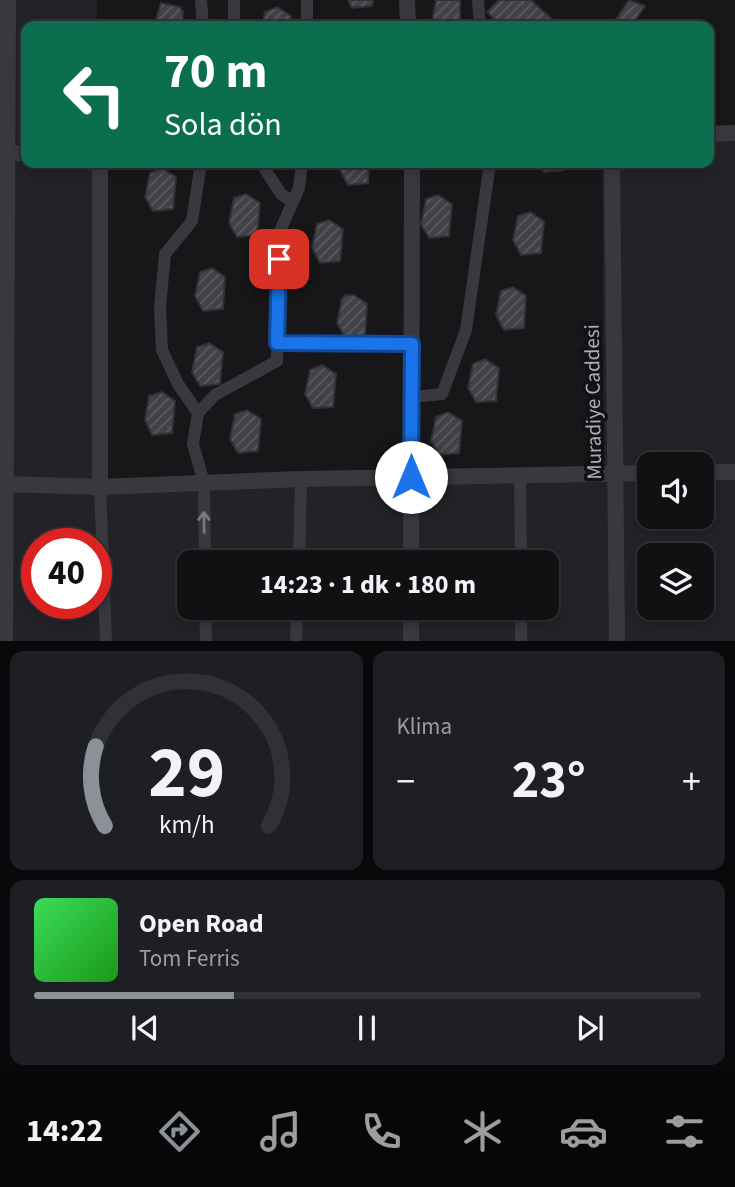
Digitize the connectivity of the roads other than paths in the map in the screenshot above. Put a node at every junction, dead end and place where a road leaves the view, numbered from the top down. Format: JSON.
{"nodes":[{"id":1,"x":201,"y":0,"type":"edge"},
{"id":2,"x":234,"y":0,"type":"edge"},
{"id":3,"x":307,"y":0,"type":"edge"},
{"id":4,"x":407,"y":0,"type":"edge"},
{"id":5,"x":478,"y":0,"type":"edge"},
{"id":6,"x":5,"y":9,"type":"edge"},
{"id":7,"x":203,"y":21,"type":"edge"},
{"id":8,"x":234,"y":21,"type":"edge"},
{"id":9,"x":307,"y":21,"type":"edge"},
{"id":10,"x":408,"y":21,"type":"edge"},
{"id":11,"x":480,"y":21,"type":"edge"},
{"id":12,"x":4,"y":125,"type":"edge"},
{"id":13,"x":735,"y":133,"type":"edge"},
{"id":14,"x":714,"y":134,"type":"edge"},
{"id":15,"x":8,"y":153,"type":"junction"},
{"id":16,"x":21,"y":153,"type":"edge"},
{"id":17,"x":100,"y":168,"type":"edge"},
{"id":18,"x":200,"y":168,"type":"edge"},
{"id":19,"x":264,"y":168,"type":"edge"},
{"id":20,"x":301,"y":168,"type":"edge"},
{"id":21,"x":412,"y":168,"type":"edge"},
{"id":22,"x":489,"y":168,"type":"edge"},
{"id":23,"x":612,"y":168,"type":"edge"},
{"id":24,"x":293,"y":202,"type":"junction"},
{"id":25,"x":277,"y":343,"type":"junction"},
{"id":26,"x":412,"y":344,"type":"junction"},
{"id":27,"x":412,"y":397,"type":"junction"},
{"id":28,"x":198,"y":413,"type":"junction"},
{"id":29,"x":714,"y":472,"type":"edge"},
{"id":30,"x":735,"y":472,"type":"edge"},
{"id":31,"x":637,"y":473,"type":"edge"},
{"id":32,"x":615,"y":474,"type":"junction"},
{"id":33,"x":520,"y":475,"type":"junction"},
{"id":34,"x":411,"y":477,"type":"junction"},
{"id":35,"x":301,"y":479,"type":"junction"},
{"id":36,"x":204,"y":483,"type":"junction"},
{"id":37,"x":3,"y":484,"type":"edge"},
{"id":38,"x":100,"y":487,"type":"junction"},
{"id":39,"x":205,"y":550,"type":"edge"},
{"id":40,"x":299,"y":550,"type":"edge"},
{"id":41,"x":411,"y":550,"type":"edge"},
{"id":42,"x":521,"y":550,"type":"edge"},
{"id":43,"x":205,"y":620,"type":"edge"},
{"id":44,"x":297,"y":620,"type":"edge"},
{"id":45,"x":411,"y":620,"type":"edge"},
{"id":46,"x":521,"y":620,"type":"edge"},
{"id":47,"x":5,"y":641,"type":"edge"},
{"id":48,"x":106,"y":641,"type":"edge"},
{"id":49,"x":206,"y":641,"type":"edge"},
{"id":50,"x":296,"y":641,"type":"edge"},
{"id":51,"x":411,"y":641,"type":"edge"},
{"id":52,"x":521,"y":641,"type":"edge"},
{"id":53,"x":617,"y":641,"type":"edge"}],
"edges":[{"from":1,"to":7,"type":"street"},
{"from":2,"to":8,"type":"street"},
{"from":3,"to":9,"type":"street"},
{"from":4,"to":10,"type":"street"},
{"from":5,"to":11,"type":"street"},
{"from":6,"to":12,"type":"street"},
{"from":12,"to":15,"type":"street"},
{"from":13,"to":14,"type":"street"},
{"from":15,"to":16,"type":"street"},
{"from":15,"to":37,"type":"street"},
{"from":17,"to":38,"type":"street"},
{"from":18,"to":28,"type":"street"},
{"from":19,"to":24,"type":"street"},
{"from":20,"to":24,"type":"street"},
{"from":21,"to":26,"type":"street"},
{"from":22,"to":27,"type":"street"},
{"from":23,"to":32,"type":"street","name":"Muradiye Caddesi"},
{"from":24,"to":25,"type":"street"},
{"from":25,"to":26,"type":"street"},
{"from":25,"to":28,"type":"street"},
{"from":26,"to":27,"type":"street"},
{"from":27,"to":34,"type":"street"},
{"from":28,"to":36,"type":"street"},
{"from":29,"to":30,"type":"street"},
{"from":31,"to":32,"type":"street"},
{"from":32,"to":33,"type":"street"},
{"from":32,"to":53,"type":"street","name":"Muradiye Caddesi"},
{"from":33,"to":34,"type":"street"},
{"from":33,"to":42,"type":"street"},
{"from":34,"to":35,"type":"street"},
{"from":34,"to":41,"type":"street"},
{"from":35,"to":36,"type":"street"},
{"from":35,"to":40,"type":"street"},
{"from":36,"to":38,"type":"street"},
{"from":39,"to":36,"type":"street","one_way":true},
{"from":37,"to":38,"type":"street"},
{"from":37,"to":47,"type":"street"},
{"from":38,"to":48,"type":"street"},
{"from":43,"to":49,"type":"street"},
{"from":44,"to":50,"type":"street"},
{"from":45,"to":51,"type":"street"},
{"from":46,"to":52,"type":"street"}]}
